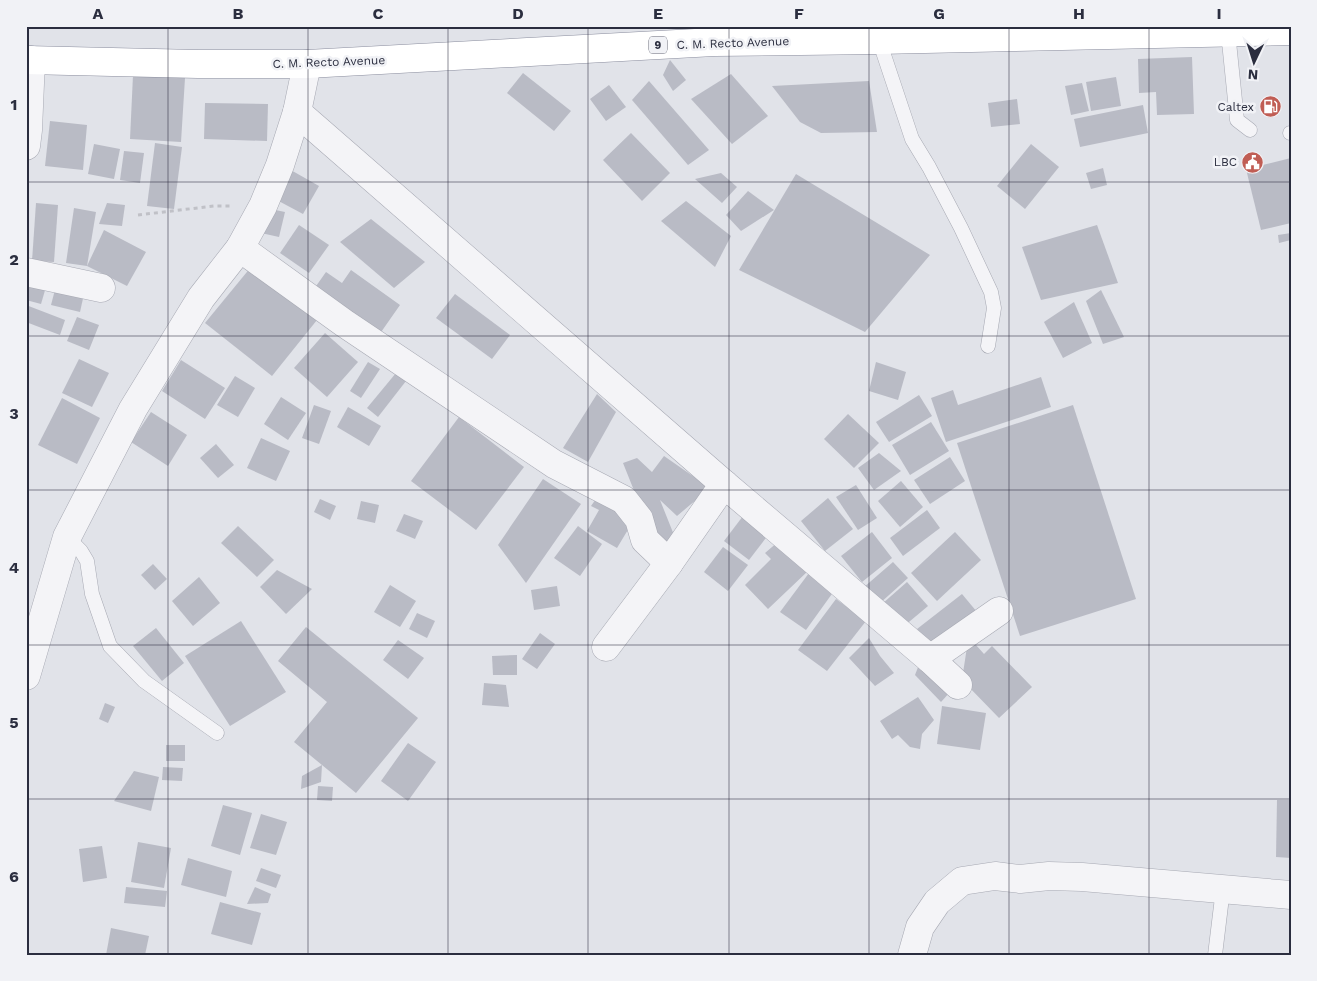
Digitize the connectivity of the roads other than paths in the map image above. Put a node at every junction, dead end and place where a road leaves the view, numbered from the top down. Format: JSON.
{"nodes":[{"id":1,"x":1291,"y":31,"type":"edge"},
{"id":2,"x":1228,"y":32,"type":"junction"},
{"id":3,"x":712,"y":34,"type":"edge"},
{"id":4,"x":879,"y":40,"type":"junction"},
{"id":5,"x":29,"y":60,"type":"edge"},
{"id":6,"x":307,"y":64,"type":"junction"},
{"id":7,"x":297,"y":112,"type":"junction"},
{"id":8,"x":1250,"y":130,"type":"dead end"},
{"id":9,"x":26,"y":146,"type":"edge"},
{"id":10,"x":240,"y":248,"type":"junction"},
{"id":11,"x":26,"y":272,"type":"edge"},
{"id":12,"x":101,"y":288,"type":"dead end"},
{"id":13,"x":988,"y":346,"type":"dead end"},
{"id":14,"x":724,"y":484,"type":"junction"},
{"id":15,"x":66,"y":537,"type":"junction"},
{"id":16,"x":669,"y":563,"type":"junction"},
{"id":17,"x":999,"y":611,"type":"dead end"},
{"id":18,"x":606,"y":647,"type":"dead end"},
{"id":19,"x":930,"y":659,"type":"junction"},
{"id":20,"x":26,"y":676,"type":"edge"},
{"id":21,"x":958,"y":685,"type":"dead end"},
{"id":22,"x":217,"y":733,"type":"dead end"},
{"id":23,"x":1223,"y":890,"type":"junction"},
{"id":24,"x":1291,"y":895,"type":"edge"},
{"id":25,"x":912,"y":955,"type":"edge"},
{"id":26,"x":1215,"y":955,"type":"edge"}],
"edges":[{"from":1,"to":2,"type":"highway","name":"C. M. Recto Avenue","number":"9"},
{"from":2,"to":4,"type":"highway","name":"C. M. Recto Avenue","number":"9"},
{"from":2,"to":8,"type":"lane"},
{"from":3,"to":4,"type":"highway","name":"C. M. Recto Avenue","number":"9"},
{"from":3,"to":6,"type":"highway","name":"C. M. Recto Avenue","number":"9"},
{"from":4,"to":13,"type":"lane"},
{"from":5,"to":6,"type":"highway","name":"C. M. Recto Avenue","number":"9"},
{"from":5,"to":9,"type":"street"},
{"from":6,"to":7,"type":"street"},
{"from":7,"to":10,"type":"street"},
{"from":7,"to":14,"type":"street"},
{"from":10,"to":15,"type":"street"},
{"from":10,"to":16,"type":"street"},
{"from":11,"to":12,"type":"street"},
{"from":14,"to":16,"type":"street"},
{"from":14,"to":19,"type":"street"},
{"from":15,"to":20,"type":"street"},
{"from":15,"to":22,"type":"lane"},
{"from":16,"to":18,"type":"street"},
{"from":17,"to":19,"type":"street"},
{"from":19,"to":21,"type":"street"},
{"from":23,"to":24,"type":"street"},
{"from":23,"to":25,"type":"street"},
{"from":23,"to":26,"type":"lane"}]}
